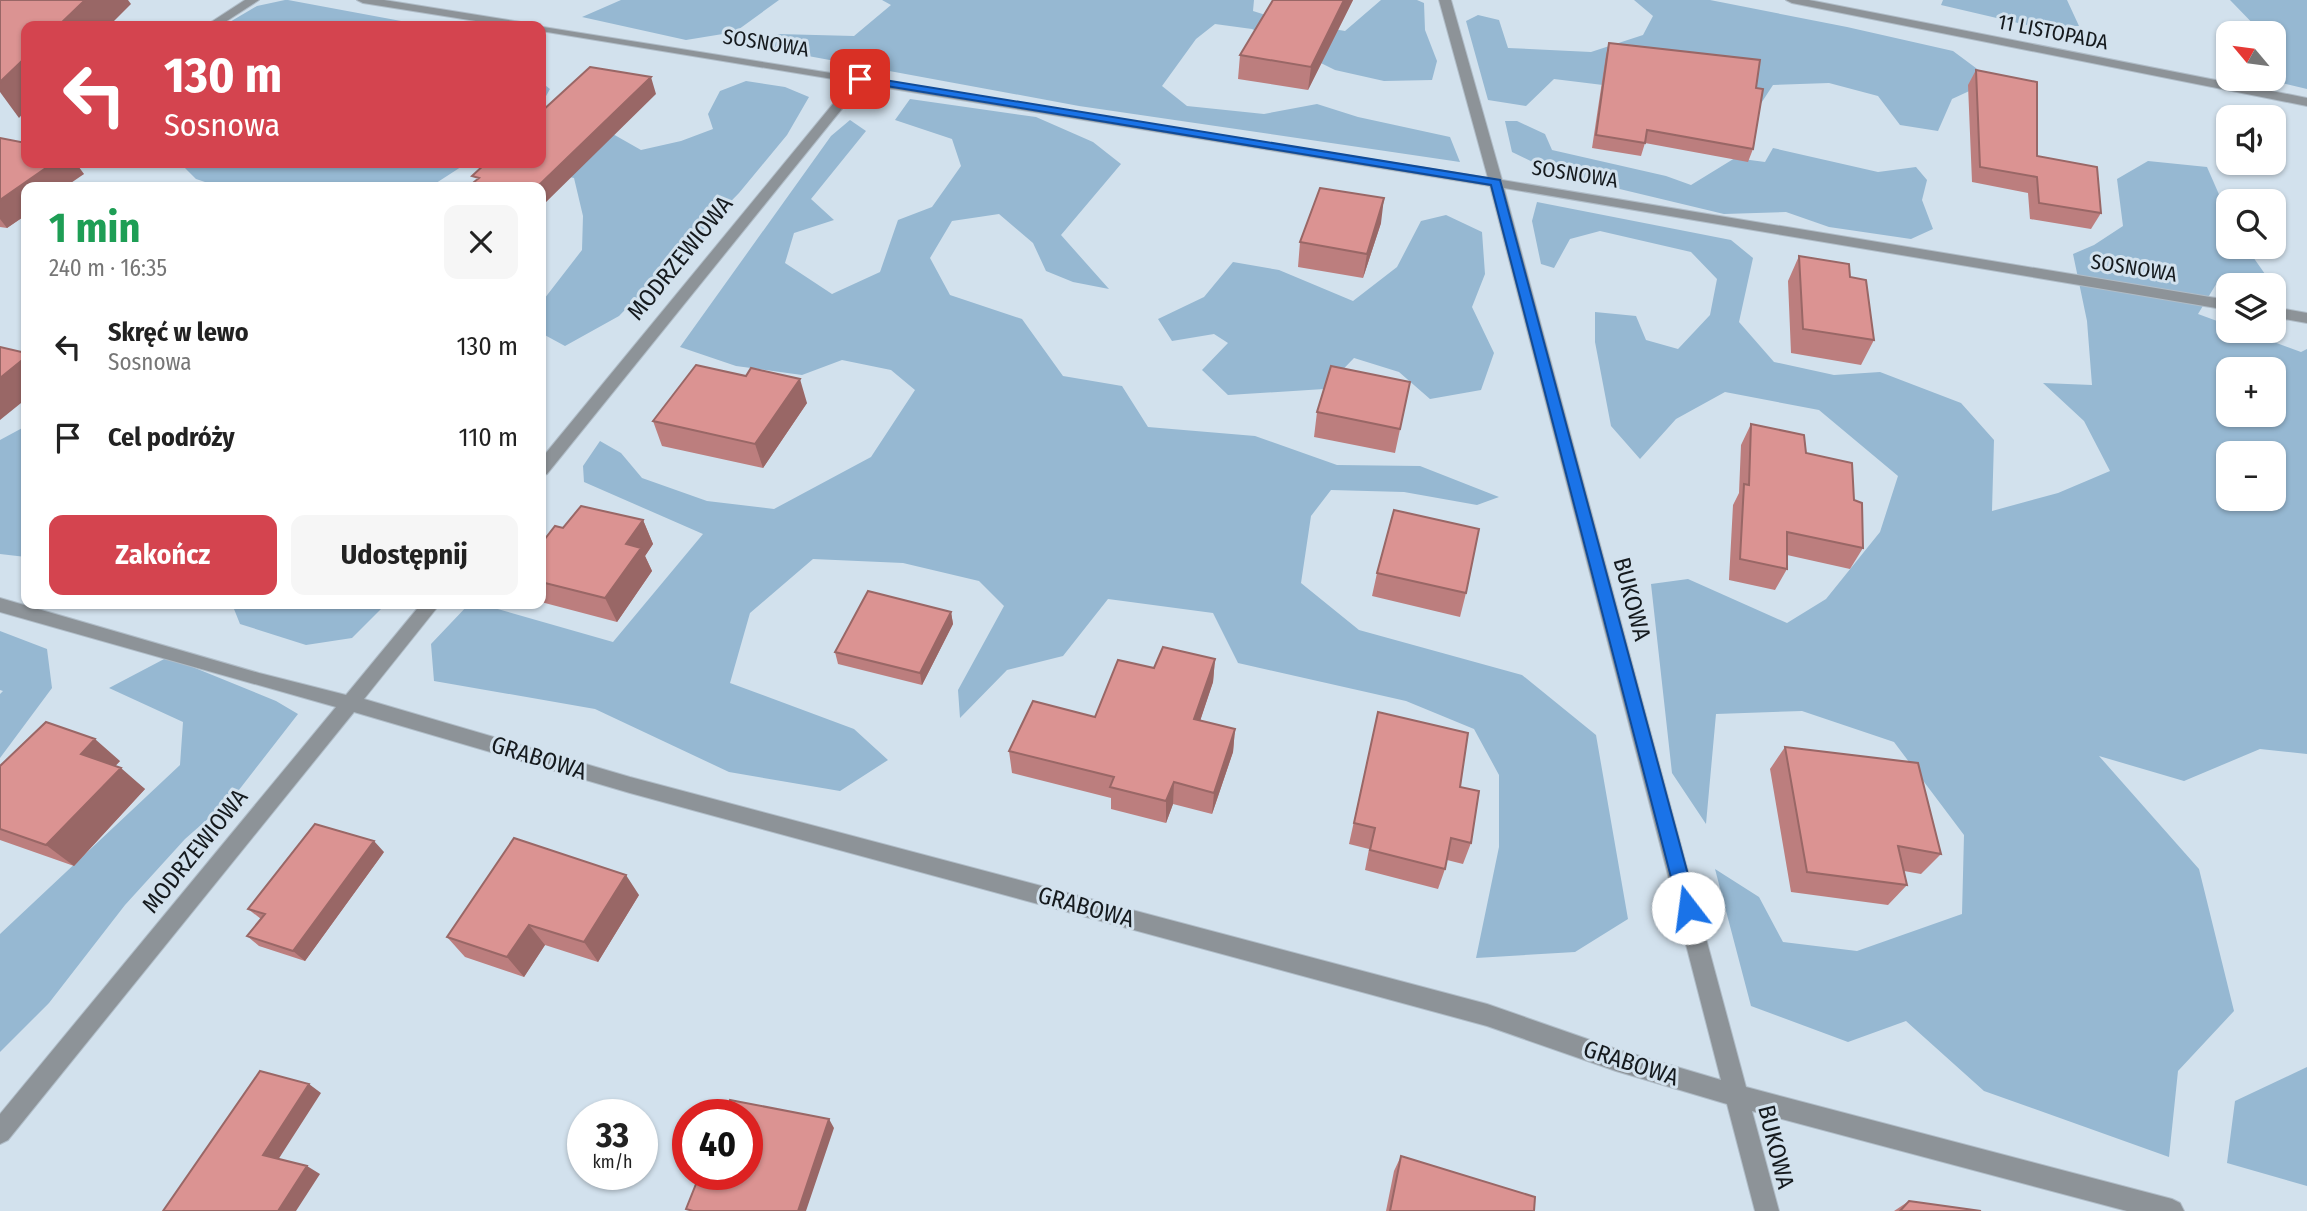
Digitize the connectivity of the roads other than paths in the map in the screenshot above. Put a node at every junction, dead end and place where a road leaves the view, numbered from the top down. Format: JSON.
{"nodes":[{"id":1,"x":253,"y":0,"type":"edge"},
{"id":2,"x":363,"y":0,"type":"edge"},
{"id":3,"x":1445,"y":0,"type":"edge"},
{"id":4,"x":1792,"y":0,"type":"edge"},
{"id":5,"x":219,"y":21,"type":"edge"},
{"id":6,"x":495,"y":21,"type":"edge"},
{"id":7,"x":546,"y":29,"type":"edge"},
{"id":8,"x":860,"y":79,"type":"junction"},
{"id":9,"x":2307,"y":102,"type":"edge"},
{"id":10,"x":1496,"y":183,"type":"junction"},
{"id":11,"x":2216,"y":302,"type":"edge"},
{"id":12,"x":2286,"y":314,"type":"edge"},
{"id":13,"x":2307,"y":318,"type":"edge"},
{"id":14,"x":546,"y":464,"type":"edge"},
{"id":15,"x":0,"y":605,"type":"edge"},
{"id":16,"x":427,"y":609,"type":"edge"},
{"id":17,"x":350,"y":705,"type":"junction"},
{"id":18,"x":1738,"y":1096,"type":"junction"},
{"id":19,"x":0,"y":1132,"type":"edge"},
{"id":20,"x":1767,"y":1211,"type":"edge"},
{"id":21,"x":2172,"y":1211,"type":"edge"}],
"edges":[{"from":1,"to":5,"type":"street"},
{"from":2,"to":6,"type":"street"},
{"from":3,"to":10,"type":"street","name":"BUKOWA"},
{"from":4,"to":9,"type":"street","name":"11 LISTOPADA"},
{"from":7,"to":8,"type":"street","name":"SOSNOWA"},
{"from":8,"to":10,"type":"street","name":"SOSNOWA"},
{"from":8,"to":14,"type":"street","name":"MODRZEWIOWA"},
{"from":10,"to":11,"type":"street","name":"SOSNOWA"},
{"from":10,"to":18,"type":"street","name":"BUKOWA"},
{"from":12,"to":13,"type":"street"},
{"from":15,"to":17,"type":"street","name":"GRABOWA"},
{"from":16,"to":17,"type":"street","name":"MODRZEWIOWA"},
{"from":17,"to":18,"type":"street","name":"GRABOWA"},
{"from":17,"to":19,"type":"street","name":"MODRZEWIOWA"},
{"from":18,"to":20,"type":"street","name":"BUKOWA"},
{"from":18,"to":21,"type":"street","name":"GRABOWA"}]}
